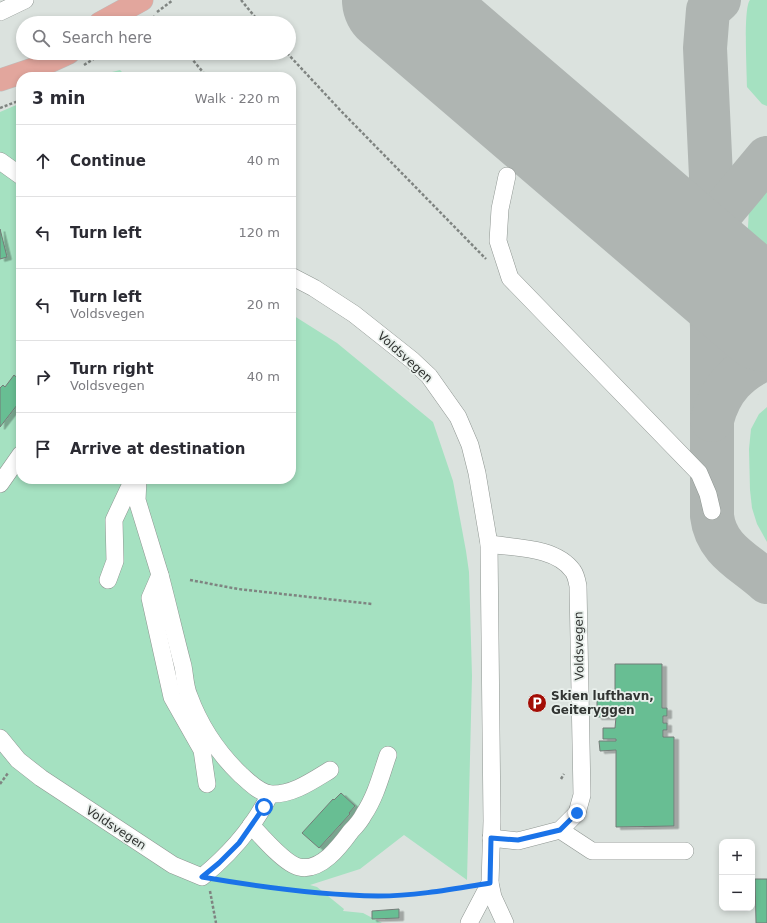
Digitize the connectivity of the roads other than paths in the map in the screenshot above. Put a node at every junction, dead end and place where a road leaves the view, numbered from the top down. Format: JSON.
{"nodes":[{"id":1,"x":25,"y":0,"type":"edge"},
{"id":2,"x":148,"y":5,"type":"edge"},
{"id":3,"x":0,"y":12,"type":"edge"},
{"id":4,"x":119,"y":16,"type":"edge"},
{"id":5,"x":130,"y":16,"type":"edge"},
{"id":6,"x":16,"y":60,"type":"edge"},
{"id":7,"x":53,"y":60,"type":"edge"},
{"id":8,"x":0,"y":65,"type":"edge"},
{"id":9,"x":24,"y":72,"type":"edge"},
{"id":10,"x":16,"y":75,"type":"edge"},
{"id":11,"x":0,"y":80,"type":"edge"},
{"id":12,"x":1,"y":161,"type":"edge"},
{"id":13,"x":16,"y":172,"type":"edge"},
{"id":14,"x":507,"y":176,"type":"dead end"},
{"id":15,"x":296,"y":279,"type":"edge"},
{"id":16,"x":16,"y":460,"type":"edge"},
{"id":17,"x":2,"y":477,"type":"edge"},
{"id":18,"x":133,"y":484,"type":"edge"},
{"id":19,"x":138,"y":484,"type":"edge"},
{"id":20,"x":712,"y":511,"type":"dead end"},
{"id":21,"x":489,"y":544,"type":"junction"},
{"id":22,"x":160,"y":575,"type":"junction"},
{"id":23,"x":108,"y":580,"type":"dead end"},
{"id":24,"x":0,"y":738,"type":"edge"},
{"id":25,"x":388,"y":755,"type":"dead end"},
{"id":26,"x":330,"y":770,"type":"dead end"},
{"id":27,"x":207,"y":784,"type":"dead end"},
{"id":28,"x":270,"y":794,"type":"junction"},
{"id":29,"x":251,"y":825,"type":"junction"},
{"id":30,"x":560,"y":830,"type":"junction"},
{"id":31,"x":491,"y":838,"type":"junction"},
{"id":32,"x":685,"y":851,"type":"dead end"},
{"id":33,"x":490,"y":883,"type":"junction"},
{"id":34,"x":469,"y":923,"type":"edge"},
{"id":35,"x":505,"y":923,"type":"edge"}],
"edges":[{"from":1,"to":3,"type":"street"},
{"from":2,"to":4,"type":"main road"},
{"from":2,"to":5,"type":"main road"},
{"from":6,"to":8,"type":"main road"},
{"from":7,"to":9,"type":"main road"},
{"from":10,"to":11,"type":"main road"},
{"from":12,"to":13,"type":"street"},
{"from":14,"to":20,"type":"street"},
{"from":15,"to":21,"type":"street","name":"Voldsvegen"},
{"from":16,"to":17,"type":"street"},
{"from":18,"to":23,"type":"street"},
{"from":19,"to":22,"type":"street"},
{"from":21,"to":30,"type":"street","name":"Voldsvegen"},
{"from":21,"to":31,"type":"street","name":"Voldsvegen"},
{"from":22,"to":27,"type":"street"},
{"from":22,"to":28,"type":"street"},
{"from":24,"to":29,"type":"street","name":"Voldsvegen"},
{"from":25,"to":29,"type":"street"},
{"from":26,"to":28,"type":"street"},
{"from":28,"to":29,"type":"street"},
{"from":30,"to":31,"type":"street"},
{"from":30,"to":32,"type":"street"},
{"from":31,"to":33,"type":"street","name":"Voldsvegen"},
{"from":33,"to":34,"type":"street","name":"Voldsvegen"},
{"from":33,"to":35,"type":"street"}]}
